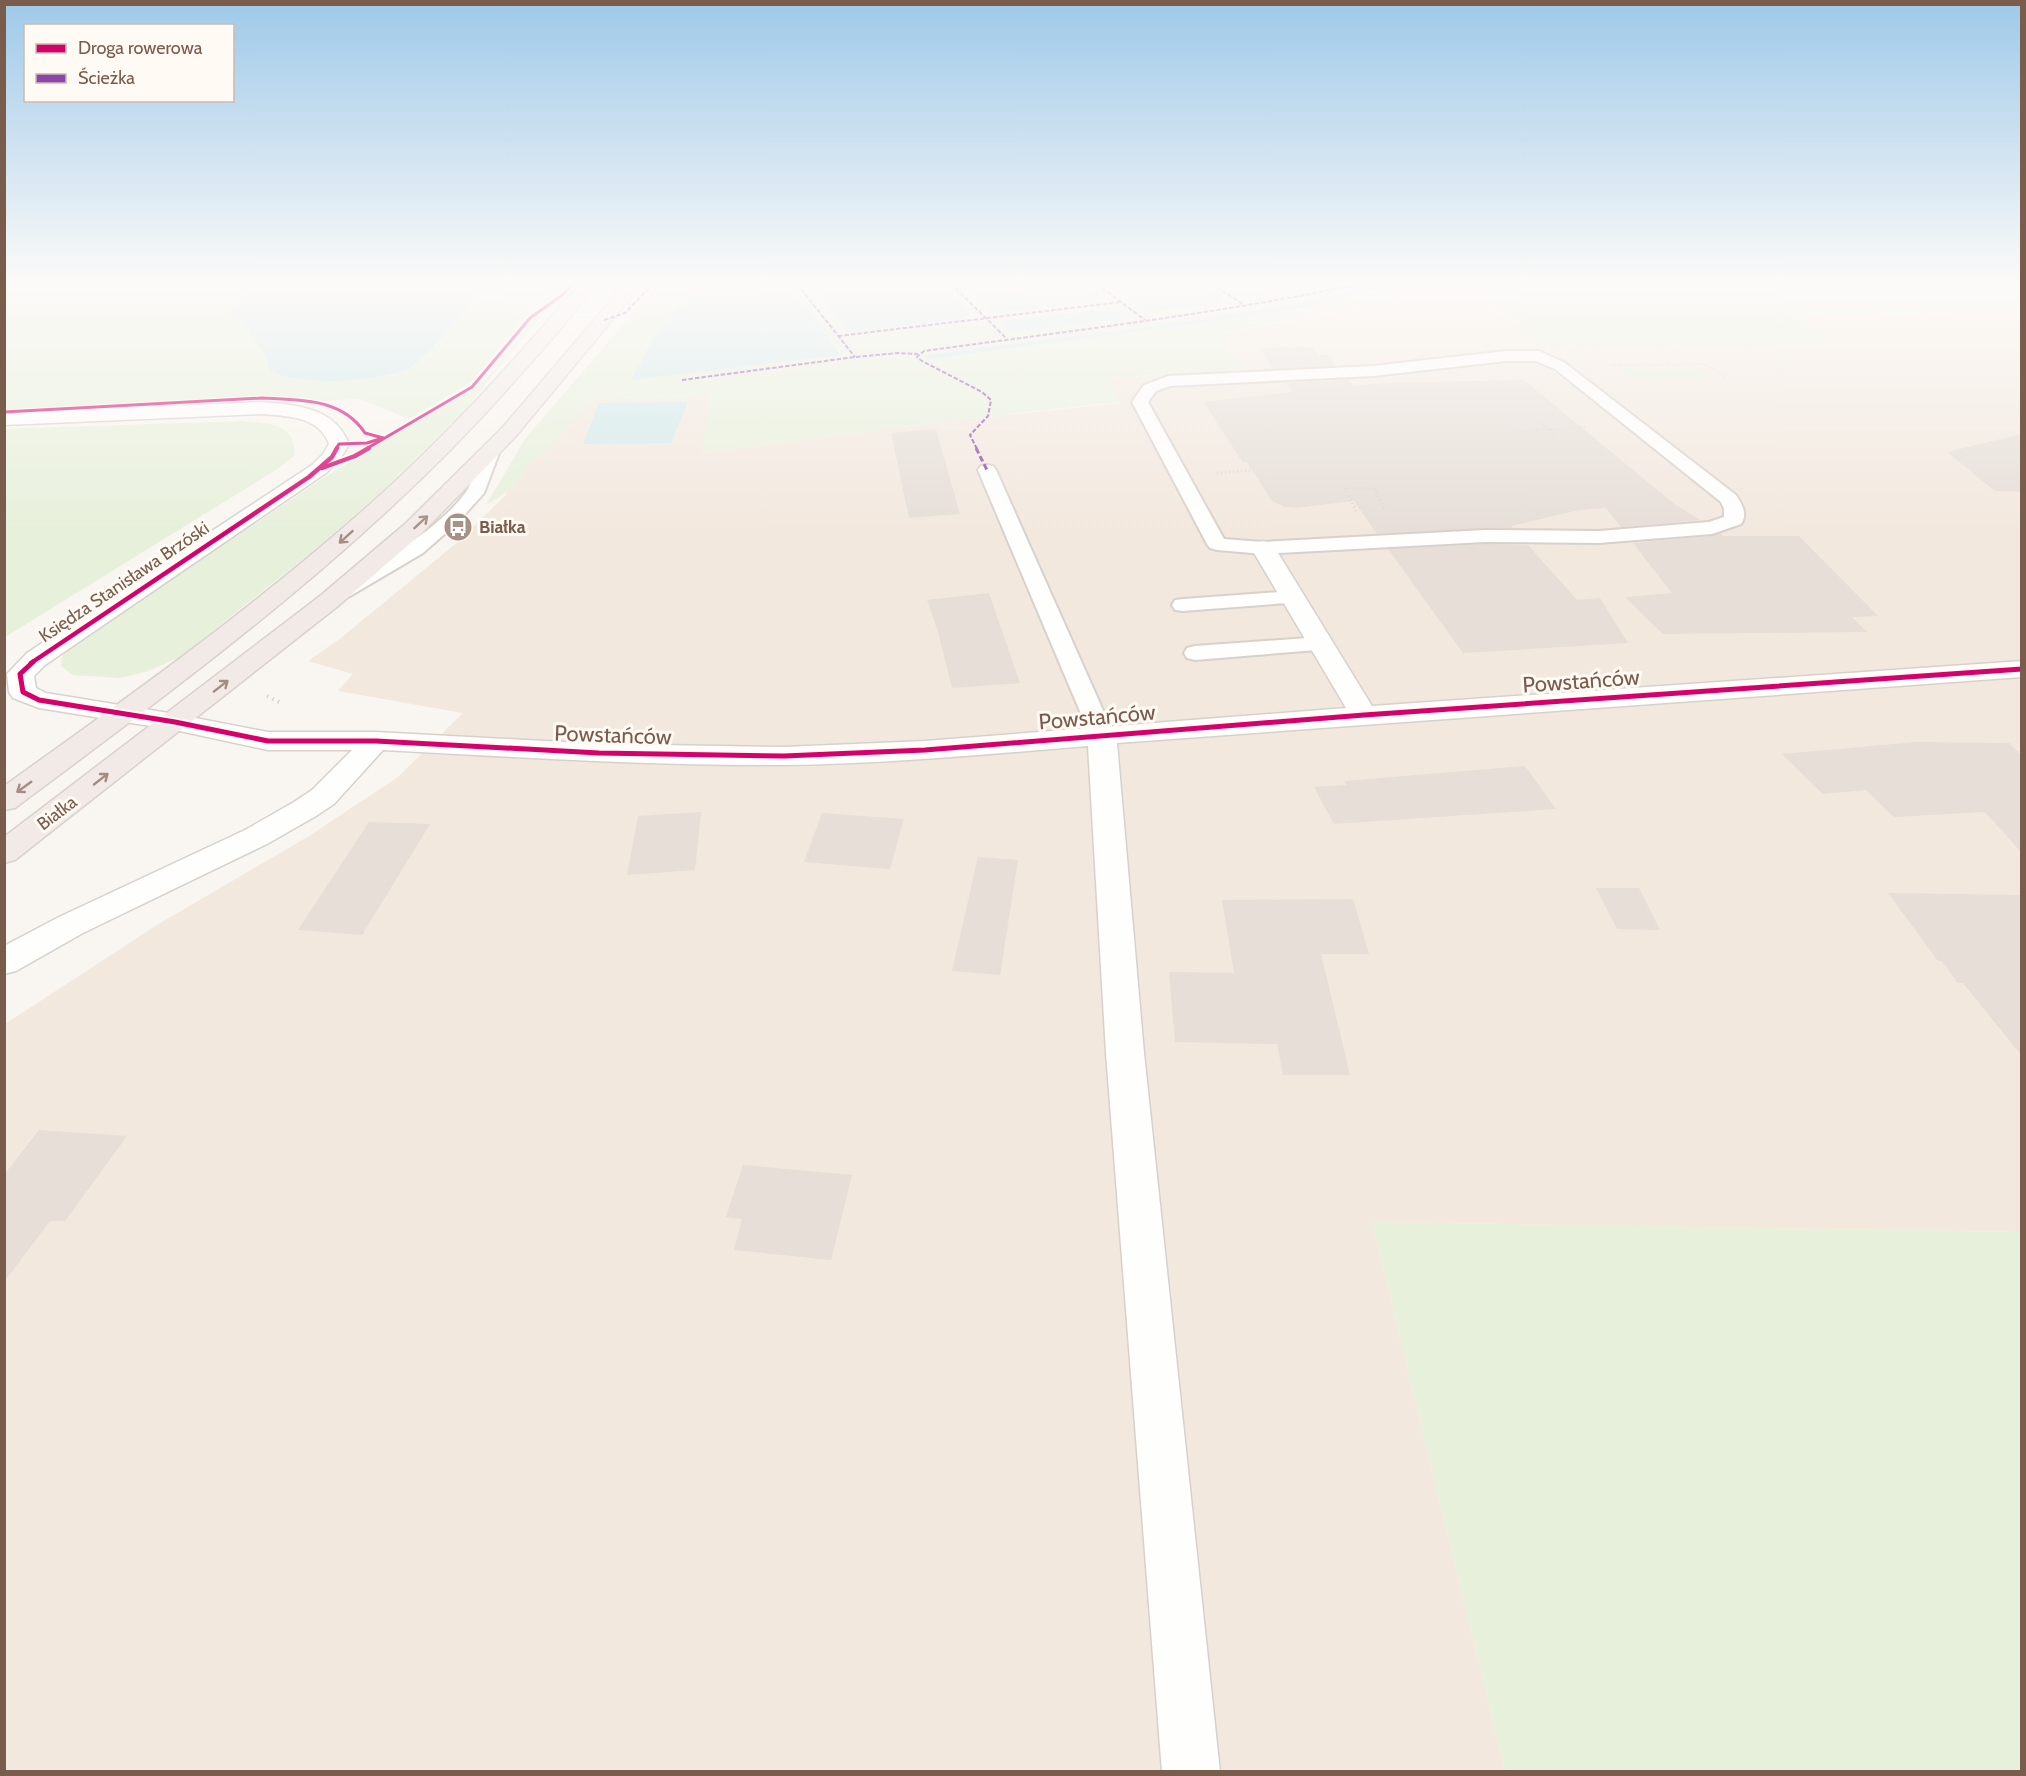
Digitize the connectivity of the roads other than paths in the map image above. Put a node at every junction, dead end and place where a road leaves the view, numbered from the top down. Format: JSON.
{"nodes":[{"id":1,"x":515,"y":367,"type":"edge"},
{"id":2,"x":563,"y":367,"type":"edge"},
{"id":3,"x":1410,"y":367,"type":"edge"},
{"id":4,"x":1561,"y":367,"type":"edge"},
{"id":5,"x":4,"y":419,"type":"edge"},
{"id":6,"x":987,"y":470,"type":"dead end"},
{"id":7,"x":1263,"y":549,"type":"junction"},
{"id":8,"x":1293,"y":597,"type":"junction"},
{"id":9,"x":1183,"y":605,"type":"dead end"},
{"id":10,"x":1321,"y":644,"type":"junction"},
{"id":11,"x":1195,"y":653,"type":"dead end"},
{"id":12,"x":2022,"y":669,"type":"edge"},
{"id":13,"x":14,"y":695,"type":"edge"},
{"id":14,"x":122,"y":715,"type":"junction"},
{"id":15,"x":1364,"y":715,"type":"junction"},
{"id":16,"x":175,"y":722,"type":"junction"},
{"id":17,"x":1102,"y":735,"type":"junction"},
{"id":18,"x":376,"y":741,"type":"junction"},
{"id":19,"x":4,"y":801,"type":"edge"},
{"id":20,"x":4,"y":853,"type":"edge"},
{"id":21,"x":4,"y":962,"type":"edge"},
{"id":22,"x":1191,"y":1772,"type":"edge"}],
"edges":[{"from":1,"to":14,"type":"highway","name":"Białka","one_way":true},
{"from":16,"to":2,"type":"highway","name":"Białka","one_way":true},
{"from":3,"to":7,"type":"lane"},
{"from":4,"to":7,"type":"lane"},
{"from":5,"to":13,"type":"street","name":"Księdza Stanisława Brzóski"},
{"from":6,"to":17,"type":"lane"},
{"from":7,"to":8,"type":"street"},
{"from":8,"to":9,"type":"lane"},
{"from":8,"to":10,"type":"street"},
{"from":10,"to":11,"type":"lane"},
{"from":10,"to":15,"type":"street"},
{"from":12,"to":15,"type":"street","name":"Powstańców"},
{"from":13,"to":14,"type":"street","name":"Księdza Stanisława Brzóski"},
{"from":14,"to":16,"type":"street","name":"Księdza Stanisława Brzóski"},
{"from":14,"to":19,"type":"highway","name":"Białka","one_way":true},
{"from":15,"to":17,"type":"street","name":"Powstańców"},
{"from":16,"to":18,"type":"street","name":"Powstańców"},
{"from":20,"to":16,"type":"highway","name":"Białka","one_way":true},
{"from":17,"to":18,"type":"street","name":"Powstańców"},
{"from":17,"to":22,"type":"street"},
{"from":18,"to":21,"type":"street"}]}
